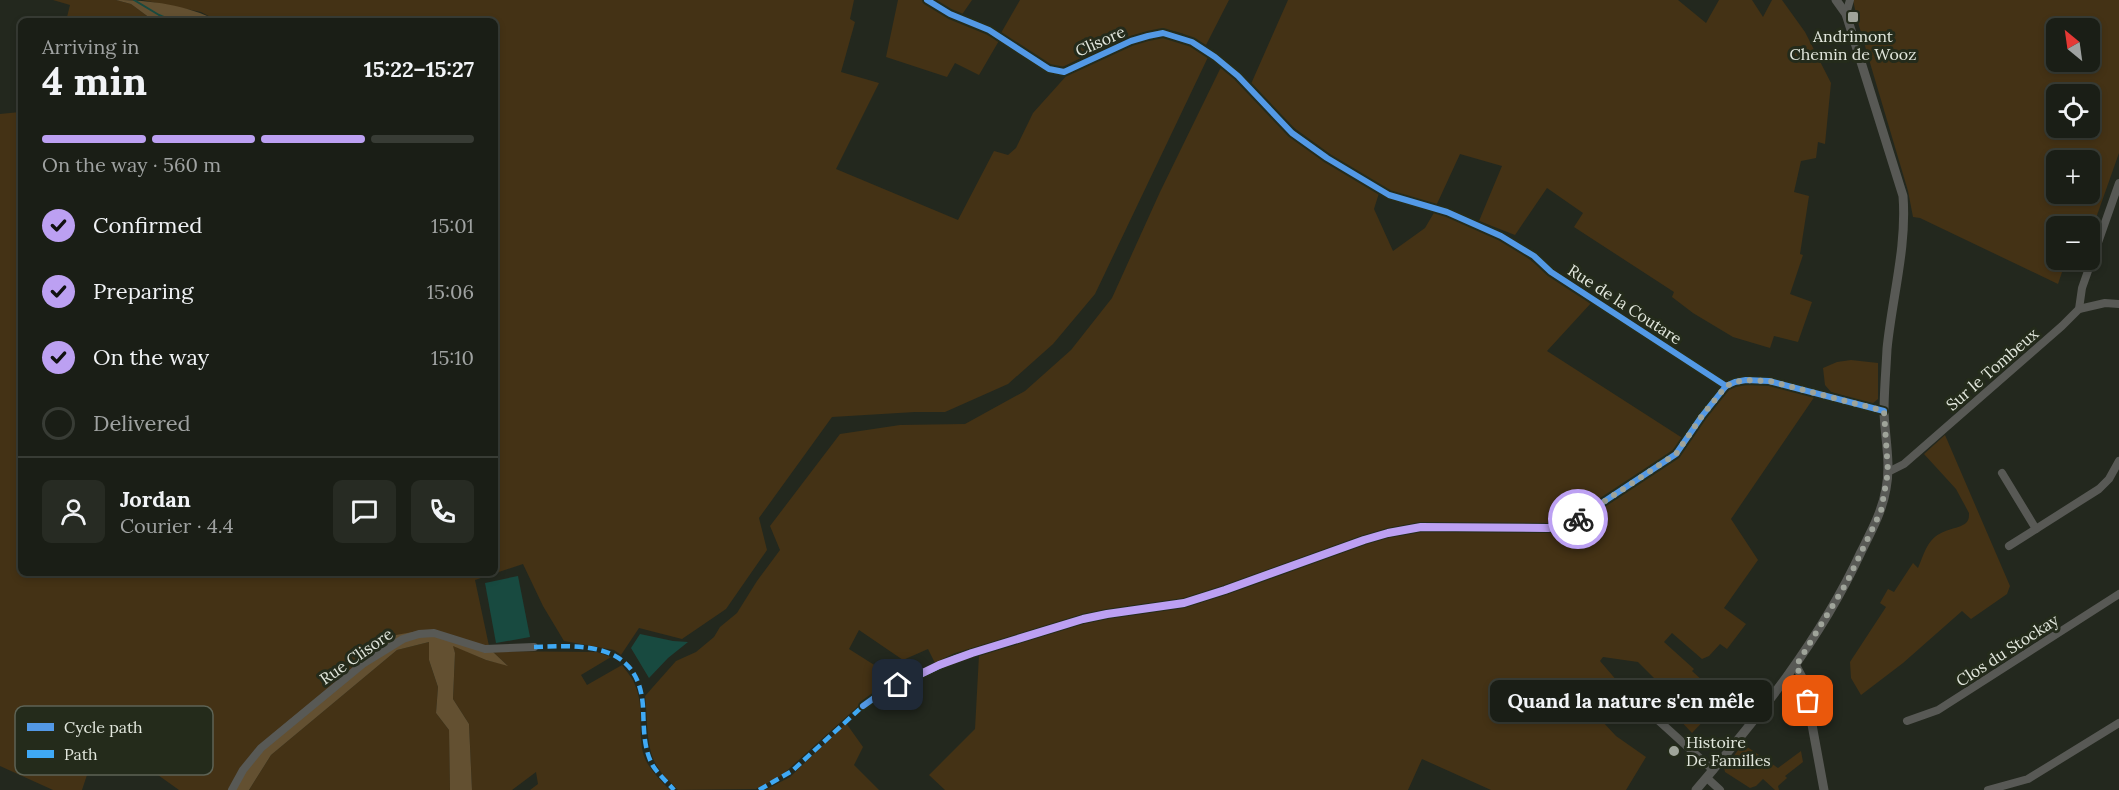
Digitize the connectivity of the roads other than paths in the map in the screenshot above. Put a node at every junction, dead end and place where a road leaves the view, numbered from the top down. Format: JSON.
{"nodes":[{"id":1,"x":927,"y":0,"type":"edge"},
{"id":2,"x":1836,"y":0,"type":"edge"},
{"id":3,"x":1850,"y":0,"type":"edge"},
{"id":4,"x":1846,"y":14,"type":"junction"},
{"id":5,"x":1361,"y":178,"type":"joint"},
{"id":6,"x":2119,"y":183,"type":"edge"},
{"id":7,"x":2119,"y":304,"type":"edge"},
{"id":8,"x":2079,"y":309,"type":"junction"},
{"id":9,"x":1726,"y":386,"type":"junction"},
{"id":10,"x":1884,"y":411,"type":"junction"},
{"id":11,"x":2119,"y":461,"type":"edge"},
{"id":12,"x":1888,"y":472,"type":"junction"},
{"id":13,"x":2002,"y":473,"type":"dead end"},
{"id":14,"x":2036,"y":529,"type":"junction"},
{"id":15,"x":2009,"y":546,"type":"dead end"},
{"id":16,"x":2119,"y":594,"type":"edge"},
{"id":17,"x":534,"y":647,"type":"dead end"},
{"id":18,"x":1796,"y":666,"type":"junction"},
{"id":19,"x":1638,"y":702,"type":"dead end"},
{"id":20,"x":863,"y":706,"type":"dead end"},
{"id":21,"x":1907,"y":721,"type":"dead end"},
{"id":22,"x":2119,"y":723,"type":"edge"},
{"id":23,"x":1710,"y":774,"type":"junction"},
{"id":24,"x":232,"y":790,"type":"edge"},
{"id":25,"x":1696,"y":790,"type":"edge"},
{"id":26,"x":1720,"y":790,"type":"edge"},
{"id":27,"x":1824,"y":790,"type":"edge"},
{"id":28,"x":1988,"y":790,"type":"edge"}],
"edges":[{"from":1,"to":5,"type":"street","name":"Clisore"},
{"from":2,"to":4,"type":"street"},
{"from":3,"to":4,"type":"street"},
{"from":4,"to":10,"type":"street"},
{"from":5,"to":9,"type":"street","name":"Rue de la Coutare"},
{"from":6,"to":8,"type":"street"},
{"from":7,"to":8,"type":"street"},
{"from":8,"to":12,"type":"street","name":"Sur le Tombeux"},
{"from":9,"to":10,"type":"street"},
{"from":9,"to":20,"type":"street"},
{"from":10,"to":12,"type":"street"},
{"from":11,"to":14,"type":"street"},
{"from":12,"to":18,"type":"street"},
{"from":13,"to":14,"type":"street"},
{"from":14,"to":15,"type":"street"},
{"from":16,"to":21,"type":"street","name":"Clos du Stockay"},
{"from":17,"to":24,"type":"street","name":"Rue Clisore"},
{"from":18,"to":23,"type":"street"},
{"from":18,"to":27,"type":"street"},
{"from":19,"to":23,"type":"street"},
{"from":22,"to":28,"type":"street"},
{"from":23,"to":25,"type":"street"},
{"from":23,"to":26,"type":"street"}]}
